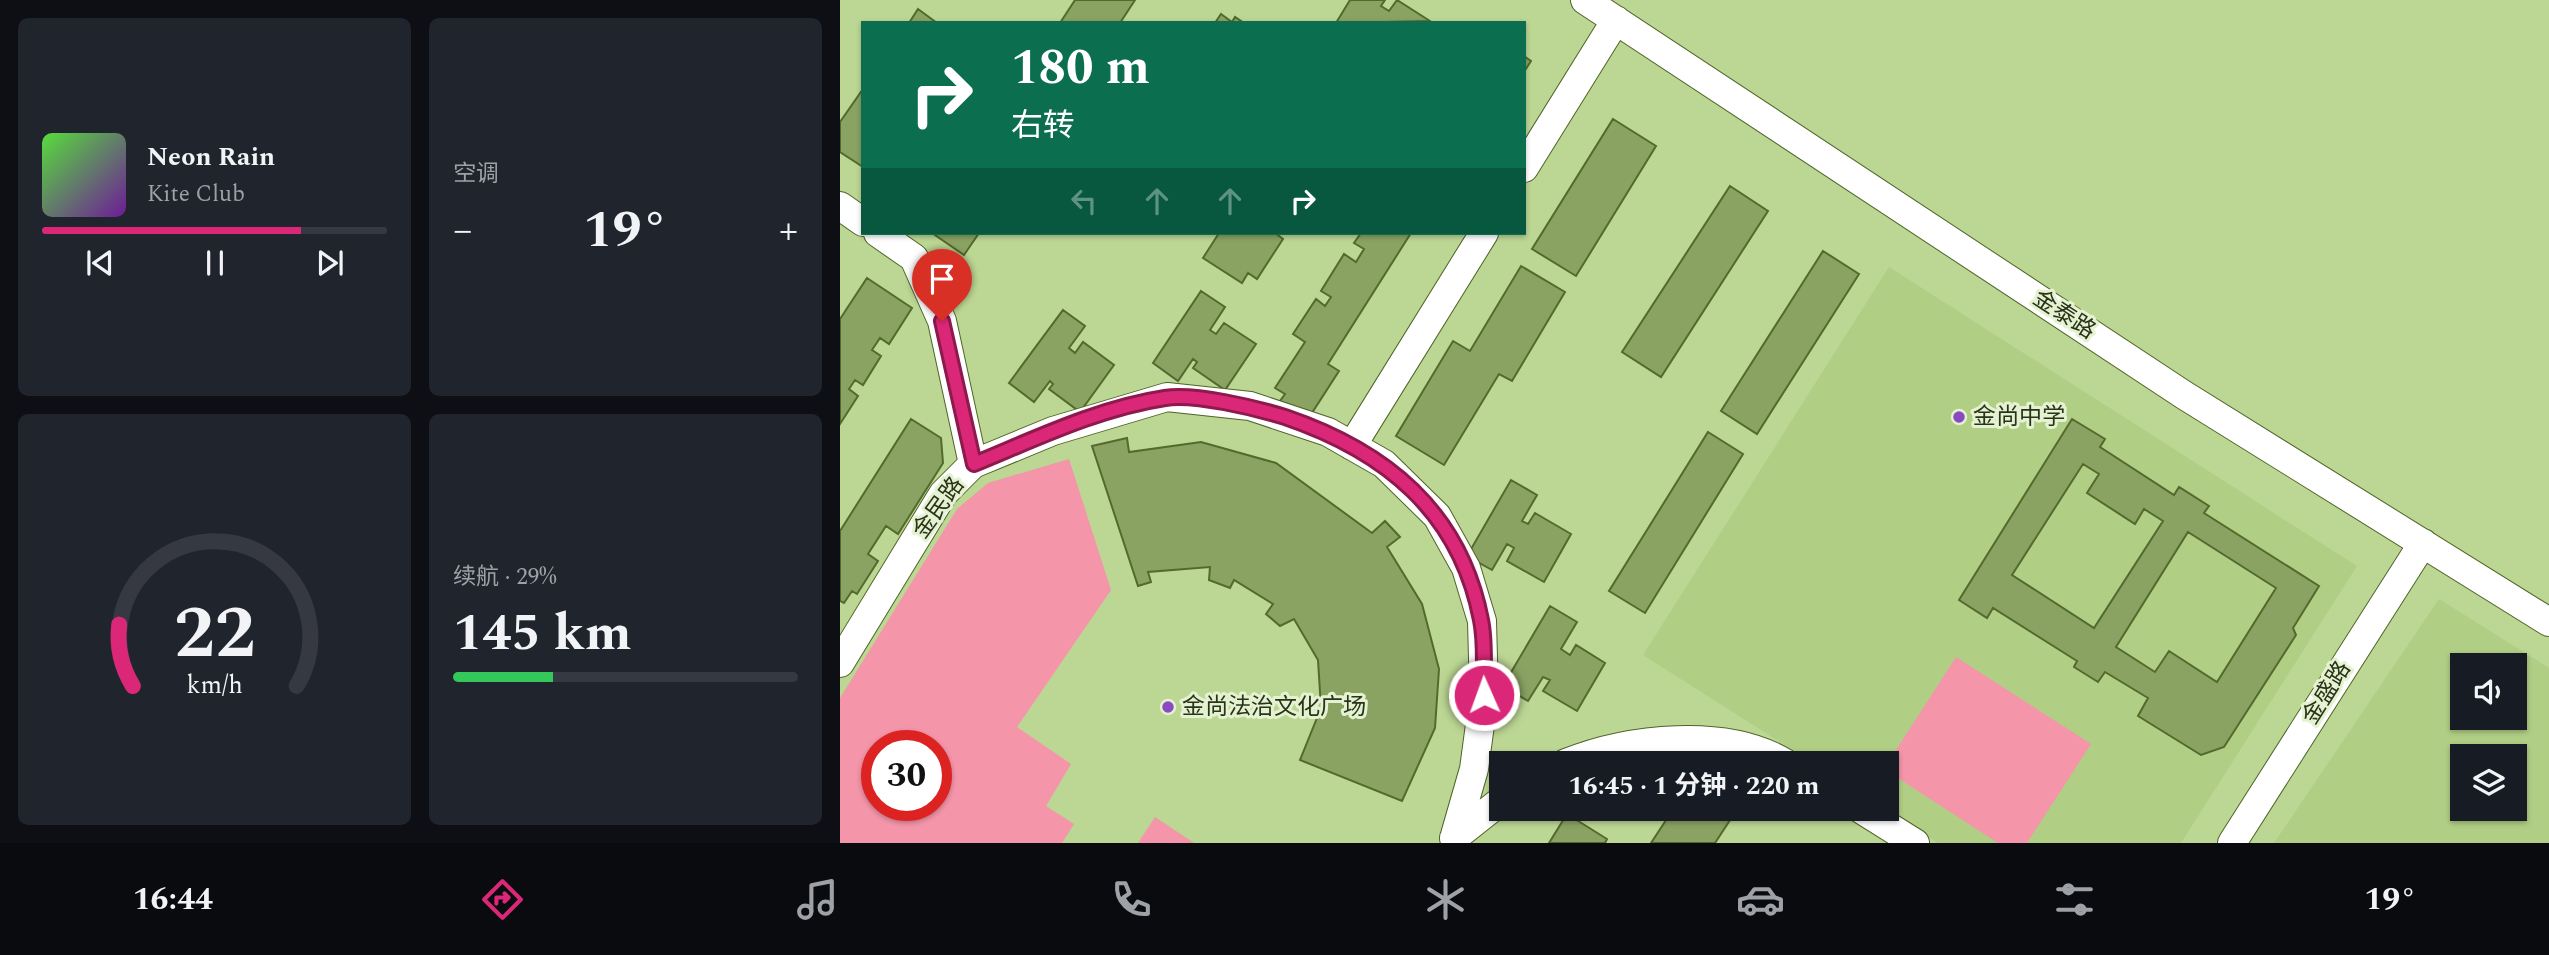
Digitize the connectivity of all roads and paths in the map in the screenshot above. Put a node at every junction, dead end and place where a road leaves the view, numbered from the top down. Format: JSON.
{"nodes":[{"id":1,"x":1585,"y":0,"type":"edge"},
{"id":2,"x":1616,"y":20,"type":"junction"},
{"id":3,"x":1526,"y":165,"type":"edge"},
{"id":4,"x":840,"y":206,"type":"edge"},
{"id":5,"x":861,"y":221,"type":"edge"},
{"id":6,"x":880,"y":235,"type":"edge"},
{"id":7,"x":1483,"y":235,"type":"edge"},
{"id":8,"x":1352,"y":446,"type":"junction"},
{"id":9,"x":974,"y":464,"type":"junction"},
{"id":10,"x":2423,"y":543,"type":"junction"},
{"id":11,"x":2549,"y":622,"type":"edge"},
{"id":12,"x":840,"y":663,"type":"edge"},
{"id":13,"x":1606,"y":751,"type":"edge"},
{"id":14,"x":1753,"y":751,"type":"edge"},
{"id":15,"x":1489,"y":810,"type":"edge"},
{"id":16,"x":1880,"y":821,"type":"edge"},
{"id":17,"x":1453,"y":839,"type":"edge"},
{"id":18,"x":1915,"y":843,"type":"edge"},
{"id":19,"x":2232,"y":843,"type":"edge"}],
"edges":[{"from":1,"to":2,"type":"street","name":"金泰路"},
{"from":2,"to":3,"type":"street"},
{"from":2,"to":10,"type":"street","name":"金泰路"},
{"from":4,"to":5,"type":"street"},
{"from":6,"to":9,"type":"street"},
{"from":7,"to":8,"type":"street"},
{"from":8,"to":9,"type":"street","name":"金民路"},
{"from":8,"to":17,"type":"street","name":"金民路"},
{"from":9,"to":12,"type":"street","name":"金民路"},
{"from":10,"to":11,"type":"street","name":"金泰路"},
{"from":10,"to":19,"type":"street","name":"金盛路"},
{"from":13,"to":14,"type":"street"},
{"from":15,"to":17,"type":"street","name":"金民路"},
{"from":16,"to":18,"type":"street"}]}
